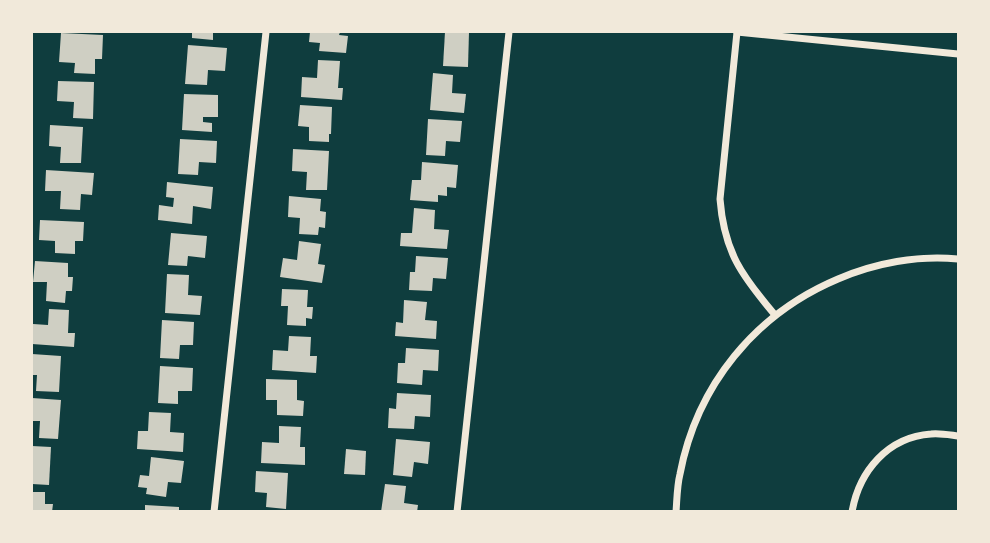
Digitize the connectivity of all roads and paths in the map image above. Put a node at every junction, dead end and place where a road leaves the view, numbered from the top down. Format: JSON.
{"nodes":[{"id":1,"x":266,"y":32,"type":"edge"},
{"id":2,"x":509,"y":32,"type":"edge"},
{"id":3,"x":737,"y":32,"type":"edge"},
{"id":4,"x":958,"y":54,"type":"edge"},
{"id":5,"x":958,"y":259,"type":"edge"},
{"id":6,"x":775,"y":315,"type":"junction"},
{"id":7,"x":958,"y":436,"type":"edge"},
{"id":8,"x":214,"y":512,"type":"edge"},
{"id":9,"x":457,"y":512,"type":"edge"},
{"id":10,"x":676,"y":512,"type":"edge"},
{"id":11,"x":852,"y":512,"type":"edge"}],
"edges":[{"from":1,"to":8,"type":"street"},
{"from":2,"to":9,"type":"street"},
{"from":3,"to":4,"type":"street"},
{"from":3,"to":6,"type":"street"},
{"from":5,"to":6,"type":"street"},
{"from":6,"to":10,"type":"street"},
{"from":7,"to":11,"type":"street"}]}
